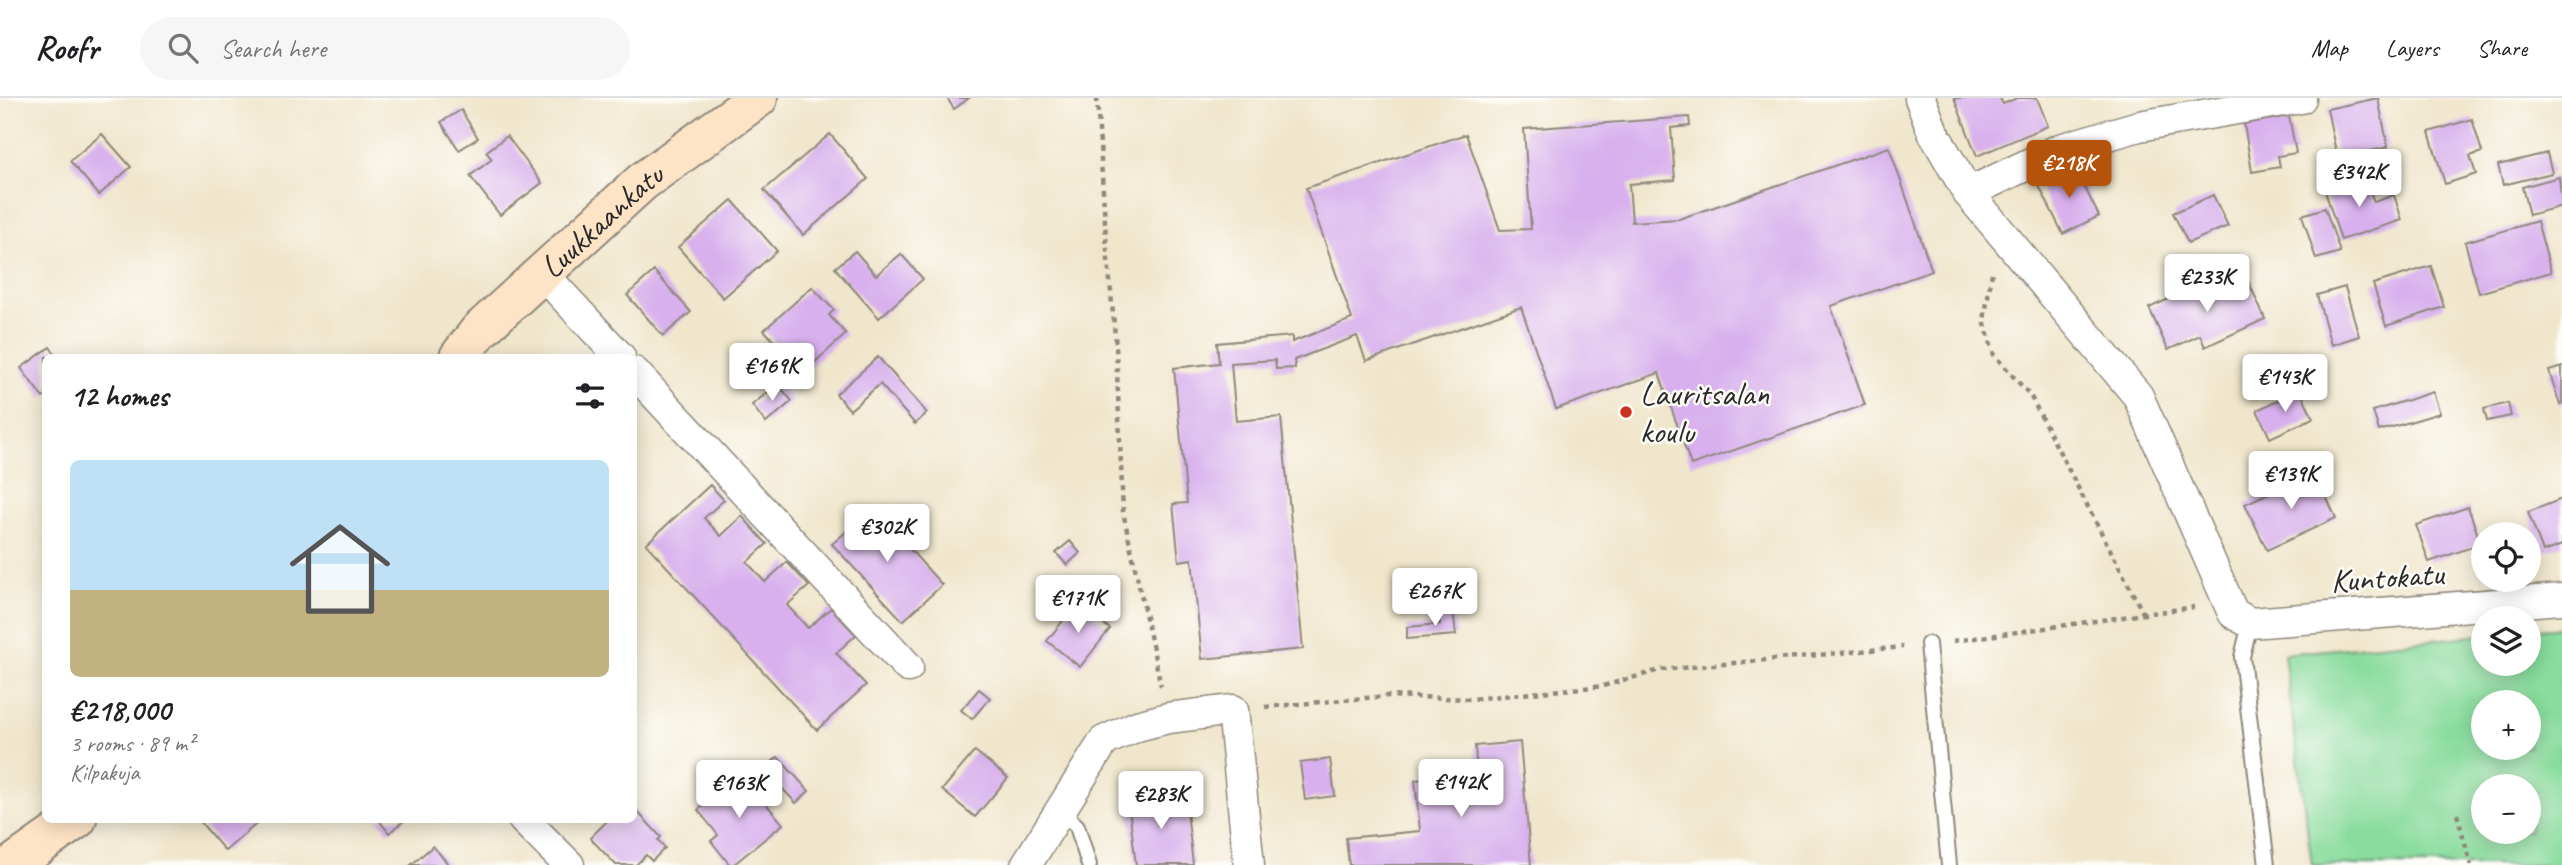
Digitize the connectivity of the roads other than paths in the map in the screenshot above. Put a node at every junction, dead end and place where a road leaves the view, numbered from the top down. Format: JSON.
{"nodes":[{"id":1,"x":758,"y":98,"type":"edge"},
{"id":2,"x":1920,"y":98,"type":"edge"},
{"id":3,"x":2301,"y":98,"type":"edge"},
{"id":4,"x":1968,"y":193,"type":"junction"},
{"id":5,"x":541,"y":272,"type":"junction"},
{"id":6,"x":461,"y":354,"type":"edge"},
{"id":7,"x":617,"y":354,"type":"edge"},
{"id":8,"x":637,"y":375,"type":"edge"},
{"id":9,"x":2562,"y":599,"type":"edge"},
{"id":10,"x":2250,"y":623,"type":"junction"},
{"id":11,"x":1928,"y":644,"type":"road end"},
{"id":12,"x":908,"y":667,"type":"dead end"},
{"id":13,"x":1060,"y":810,"type":"junction"},
{"id":14,"x":71,"y":823,"type":"edge"},
{"id":15,"x":527,"y":823,"type":"edge"},
{"id":16,"x":12,"y":865,"type":"edge"},
{"id":17,"x":569,"y":865,"type":"edge"},
{"id":18,"x":1026,"y":865,"type":"edge"},
{"id":19,"x":1089,"y":865,"type":"edge"},
{"id":20,"x":1249,"y":865,"type":"edge"},
{"id":21,"x":1949,"y":865,"type":"edge"},
{"id":22,"x":2267,"y":865,"type":"edge"}],
"edges":[{"from":1,"to":5,"type":"street","name":"Luukkaankatu"},
{"from":2,"to":4,"type":"street"},
{"from":3,"to":4,"type":"street"},
{"from":4,"to":10,"type":"street"},
{"from":5,"to":6,"type":"street","name":"Luukkaankatu"},
{"from":5,"to":7,"type":"street"},
{"from":8,"to":12,"type":"street"},
{"from":9,"to":10,"type":"street","name":"Kuntokatu"},
{"from":10,"to":22,"type":"lane"},
{"from":11,"to":21,"type":"lane"},
{"from":13,"to":18,"type":"street"},
{"from":13,"to":19,"type":"lane"},
{"from":13,"to":20,"type":"street"},
{"from":14,"to":16,"type":"street"},
{"from":15,"to":17,"type":"street"}]}
